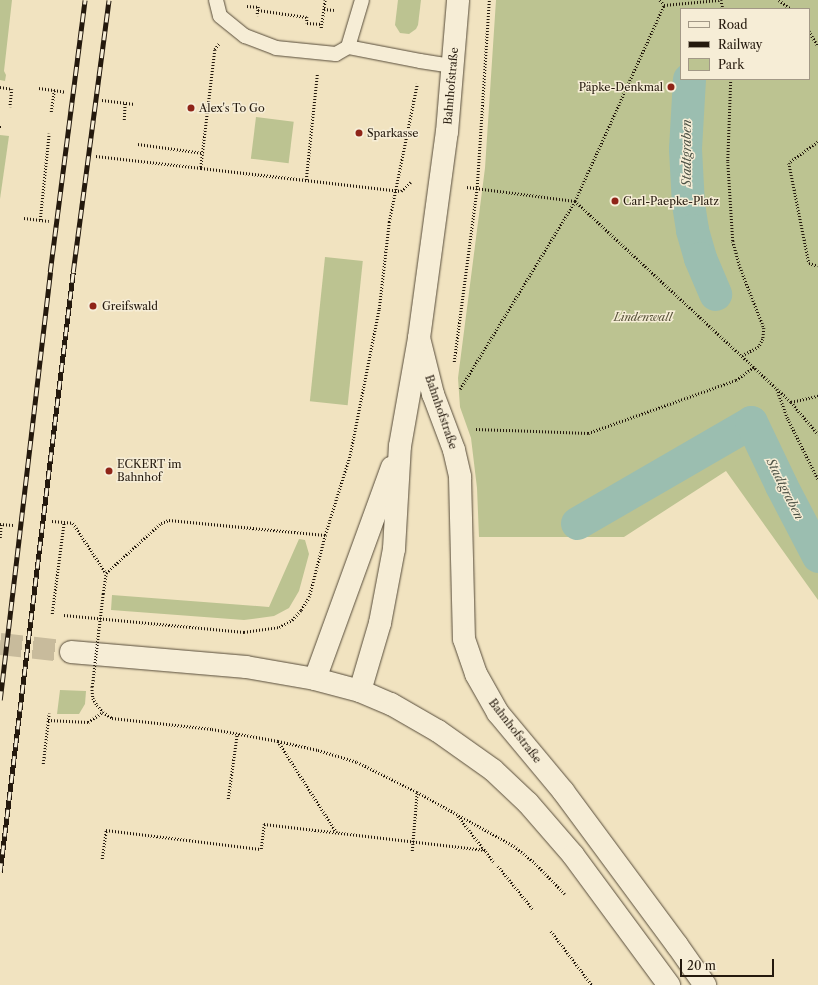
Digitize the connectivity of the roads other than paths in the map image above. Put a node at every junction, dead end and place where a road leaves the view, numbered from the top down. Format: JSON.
{"nodes":[{"id":1,"x":216,"y":0,"type":"edge"},
{"id":2,"x":362,"y":0,"type":"edge"},
{"id":3,"x":458,"y":0,"type":"edge"},
{"id":4,"x":348,"y":47,"type":"junction"},
{"id":5,"x":453,"y":66,"type":"junction"},
{"id":6,"x":419,"y":338,"type":"junction"},
{"id":7,"x":400,"y":446,"type":"junction"},
{"id":8,"x":71,"y":652,"type":"tunnel mouth"},
{"id":9,"x":315,"y":679,"type":"junction"},
{"id":10,"x":360,"y":691,"type":"junction"},
{"id":11,"x":669,"y":985,"type":"edge"},
{"id":12,"x":705,"y":985,"type":"edge"}],
"edges":[{"from":1,"to":4,"type":"lane"},
{"from":2,"to":4,"type":"lane"},
{"from":3,"to":5,"type":"street","name":"Bahnhofstraße"},
{"from":4,"to":5,"type":"lane"},
{"from":5,"to":6,"type":"street","name":"Bahnhofstraße"},
{"from":6,"to":7,"type":"street","name":"Bahnhofstraße"},
{"from":6,"to":12,"type":"street","name":"Bahnhofstraße"},
{"from":7,"to":9,"type":"street","name":"Bahnhofstraße"},
{"from":7,"to":10,"type":"street","name":"Bahnhofstraße"},
{"from":8,"to":9,"type":"street"},
{"from":9,"to":10,"type":"street"},
{"from":10,"to":11,"type":"street"}]}
